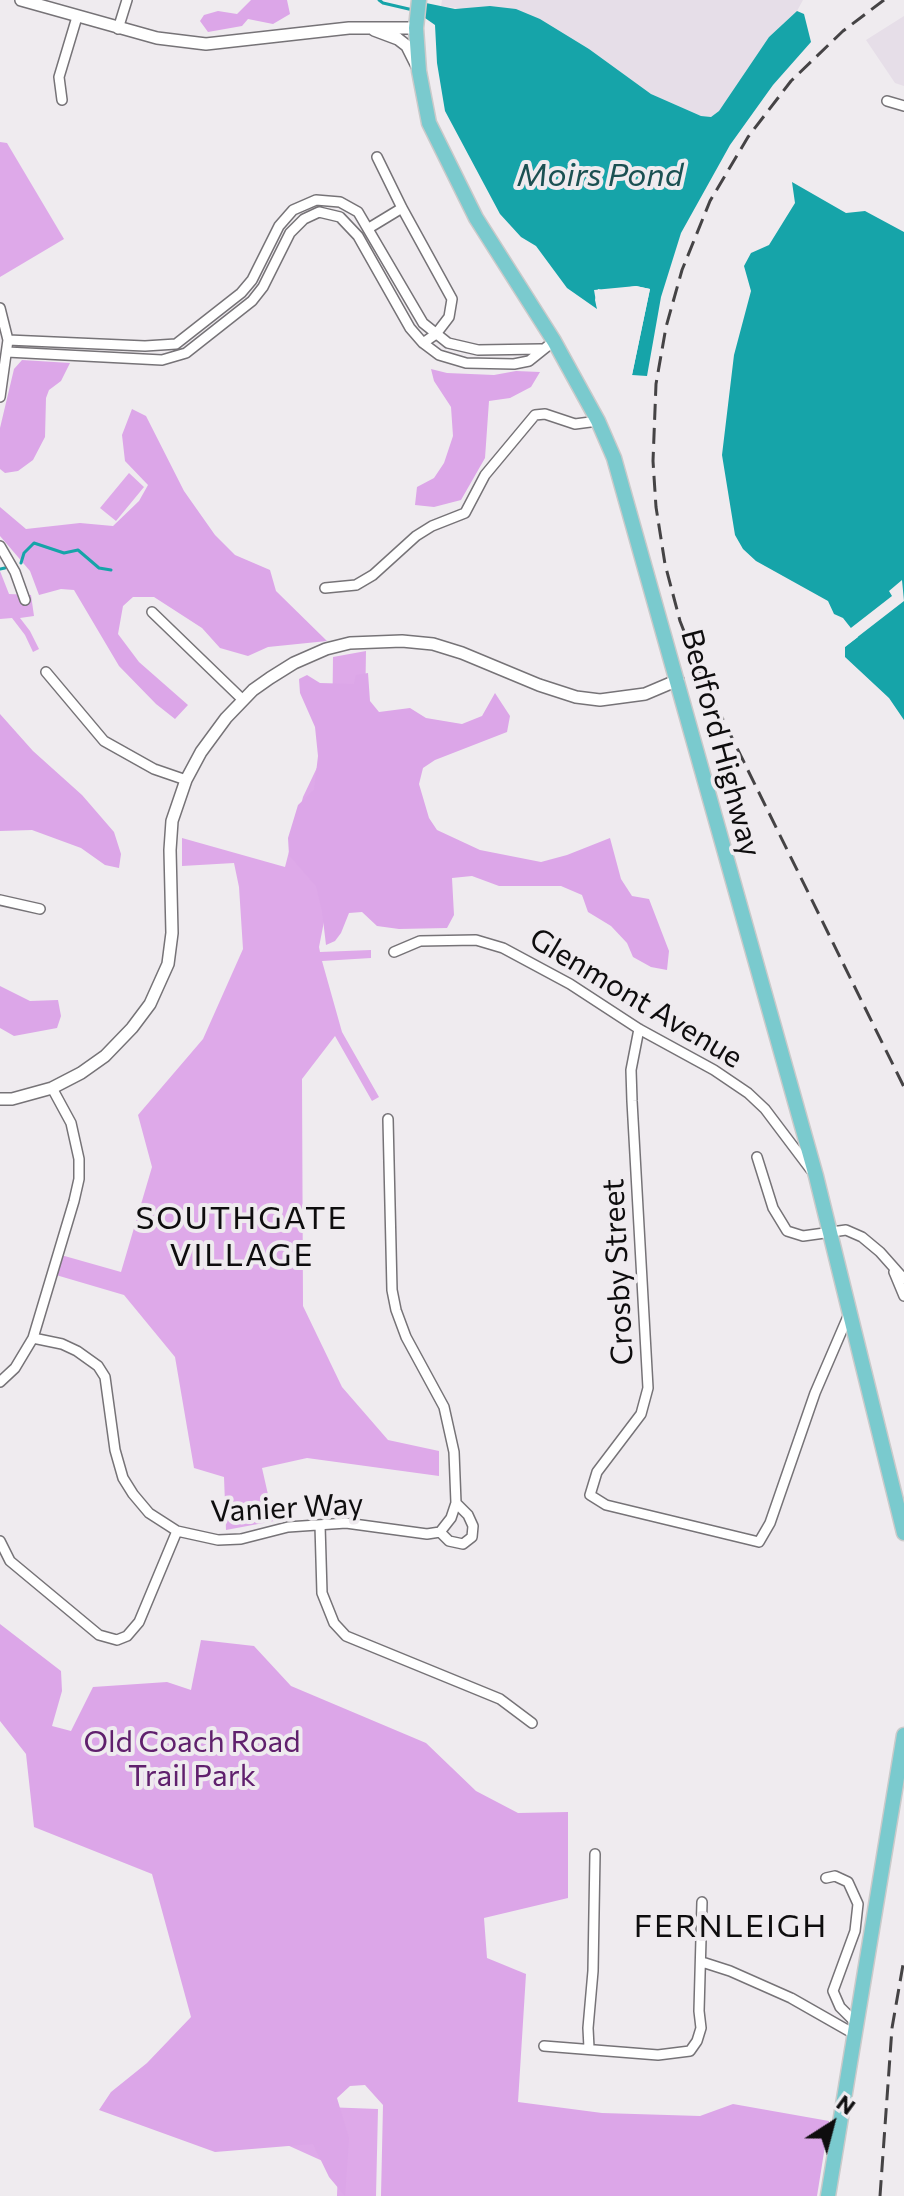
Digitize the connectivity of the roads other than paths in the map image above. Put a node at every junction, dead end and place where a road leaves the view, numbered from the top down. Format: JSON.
{"nodes":[{"id":1,"x":21,"y":0,"type":"edge"},
{"id":2,"x":127,"y":0,"type":"edge"},
{"id":3,"x":419,"y":0,"type":"edge"},
{"id":4,"x":77,"y":17,"type":"junction"},
{"id":5,"x":417,"y":23,"type":"junction"},
{"id":6,"x":362,"y":27,"type":"junction"},
{"id":7,"x":118,"y":29,"type":"junction"},
{"id":8,"x":419,"y":71,"type":"junction"},
{"id":9,"x":62,"y":100,"type":"dead end"},
{"id":10,"x":887,"y":101,"type":"dead end"},
{"id":11,"x":904,"y":106,"type":"edge"},
{"id":12,"x":377,"y":157,"type":"dead end"},
{"id":13,"x":402,"y":208,"type":"junction"},
{"id":14,"x":369,"y":228,"type":"junction"},
{"id":15,"x":0,"y":308,"type":"edge"},
{"id":16,"x":436,"y":334,"type":"junction"},
{"id":17,"x":8,"y":340,"type":"junction"},
{"id":18,"x":423,"y":343,"type":"junction"},
{"id":19,"x":547,"y":345,"type":"junction"},
{"id":20,"x":7,"y":352,"type":"junction"},
{"id":21,"x":0,"y":397,"type":"edge"},
{"id":22,"x":598,"y":421,"type":"junction"},
{"id":23,"x":0,"y":546,"type":"edge"},
{"id":24,"x":325,"y":588,"type":"dead end"},
{"id":25,"x":25,"y":600,"type":"dead end"},
{"id":26,"x":152,"y":612,"type":"dead end"},
{"id":27,"x":671,"y":658,"type":"junction"},
{"id":28,"x":46,"y":672,"type":"dead end"},
{"id":29,"x":678,"y":680,"type":"junction"},
{"id":30,"x":645,"y":694,"type":"junction"},
{"id":31,"x":243,"y":700,"type":"junction"},
{"id":32,"x":186,"y":780,"type":"junction"},
{"id":33,"x":0,"y":900,"type":"edge"},
{"id":34,"x":40,"y":909,"type":"dead end"},
{"id":35,"x":394,"y":952,"type":"dead end"},
{"id":36,"x":639,"y":1029,"type":"junction"},
{"id":37,"x":52,"y":1088,"type":"junction"},
{"id":38,"x":0,"y":1099,"type":"edge"},
{"id":39,"x":388,"y":1119,"type":"dead end"},
{"id":40,"x":757,"y":1157,"type":"dead end"},
{"id":41,"x":816,"y":1176,"type":"junction"},
{"id":42,"x":829,"y":1232,"type":"junction"},
{"id":43,"x":893,"y":1269,"type":"junction"},
{"id":44,"x":904,"y":1279,"type":"edge"},
{"id":45,"x":904,"y":1296,"type":"edge"},
{"id":46,"x":849,"y":1314,"type":"junction"},
{"id":47,"x":33,"y":1338,"type":"junction"},
{"id":48,"x":0,"y":1382,"type":"edge"},
{"id":49,"x":456,"y":1503,"type":"junction"},
{"id":50,"x":320,"y":1525,"type":"junction"},
{"id":51,"x":177,"y":1531,"type":"junction"},
{"id":52,"x":440,"y":1532,"type":"junction"},
{"id":53,"x":904,"y":1533,"type":"edge"},
{"id":54,"x":0,"y":1541,"type":"edge"},
{"id":55,"x":532,"y":1723,"type":"dead end"},
{"id":56,"x":904,"y":1735,"type":"edge"},
{"id":57,"x":595,"y":1854,"type":"dead end"},
{"id":58,"x":826,"y":1878,"type":"dead end"},
{"id":59,"x":702,"y":1902,"type":"dead end"},
{"id":60,"x":702,"y":1962,"type":"junction"},
{"id":61,"x":857,"y":2030,"type":"junction"},
{"id":62,"x":544,"y":2046,"type":"dead end"},
{"id":63,"x":589,"y":2048,"type":"junction"},
{"id":64,"x":828,"y":2196,"type":"edge"}],
"edges":[{"from":1,"to":4,"type":"street"},
{"from":2,"to":7,"type":"street"},
{"from":3,"to":5,"type":"main road","name":"Bedford Highway"},
{"from":4,"to":7,"type":"street"},
{"from":4,"to":9,"type":"street"},
{"from":5,"to":6,"type":"street"},
{"from":5,"to":8,"type":"main road","name":"Bedford Highway"},
{"from":6,"to":7,"type":"street"},
{"from":6,"to":8,"type":"street"},
{"from":8,"to":19,"type":"main road","name":"Bedford Highway"},
{"from":10,"to":11,"type":"street"},
{"from":12,"to":13,"type":"street"},
{"from":13,"to":14,"type":"street"},
{"from":13,"to":16,"type":"street"},
{"from":14,"to":16,"type":"street"},
{"from":14,"to":17,"type":"street"},
{"from":15,"to":17,"type":"street"},
{"from":16,"to":18,"type":"street"},
{"from":16,"to":19,"type":"street"},
{"from":17,"to":20,"type":"street"},
{"from":18,"to":19,"type":"street"},
{"from":18,"to":20,"type":"street"},
{"from":19,"to":22,"type":"main road","name":"Bedford Highway"},
{"from":20,"to":21,"type":"street"},
{"from":22,"to":24,"type":"street"},
{"from":22,"to":27,"type":"main road","name":"Bedford Highway"},
{"from":23,"to":25,"type":"street"},
{"from":26,"to":31,"type":"street"},
{"from":27,"to":29,"type":"main road","name":"Bedford Highway"},
{"from":27,"to":30,"type":"street"},
{"from":28,"to":32,"type":"street"},
{"from":29,"to":30,"type":"street"},
{"from":29,"to":41,"type":"main road","name":"Bedford Highway"},
{"from":30,"to":31,"type":"street"},
{"from":31,"to":32,"type":"street"},
{"from":32,"to":37,"type":"street"},
{"from":33,"to":34,"type":"street"},
{"from":35,"to":36,"type":"street","name":"Glenmont Avenue"},
{"from":36,"to":41,"type":"street","name":"Glenmont Avenue"},
{"from":36,"to":46,"type":"street","name":"Crosby Street"},
{"from":37,"to":38,"type":"street"},
{"from":37,"to":47,"type":"street"},
{"from":39,"to":49,"type":"street"},
{"from":40,"to":42,"type":"street"},
{"from":41,"to":42,"type":"main road","name":"Bedford Highway"},
{"from":42,"to":43,"type":"street"},
{"from":42,"to":46,"type":"main road","name":"Bedford Highway"},
{"from":43,"to":44,"type":"street"},
{"from":43,"to":45,"type":"street"},
{"from":46,"to":53,"type":"main road","name":"Bedford Highway"},
{"from":47,"to":48,"type":"street"},
{"from":47,"to":51,"type":"street","name":"Vanier Way"},
{"from":49,"to":52,"type":"street"},
{"from":49,"to":52,"type":"street","name":"Vanier Way"},
{"from":50,"to":51,"type":"street","name":"Vanier Way"},
{"from":50,"to":52,"type":"street","name":"Vanier Way"},
{"from":50,"to":55,"type":"street"},
{"from":51,"to":54,"type":"street"},
{"from":56,"to":61,"type":"main road"},
{"from":57,"to":63,"type":"street"},
{"from":58,"to":61,"type":"street"},
{"from":59,"to":60,"type":"street"},
{"from":60,"to":61,"type":"street"},
{"from":60,"to":63,"type":"street"},
{"from":61,"to":64,"type":"main road"},
{"from":62,"to":63,"type":"street"}]}
